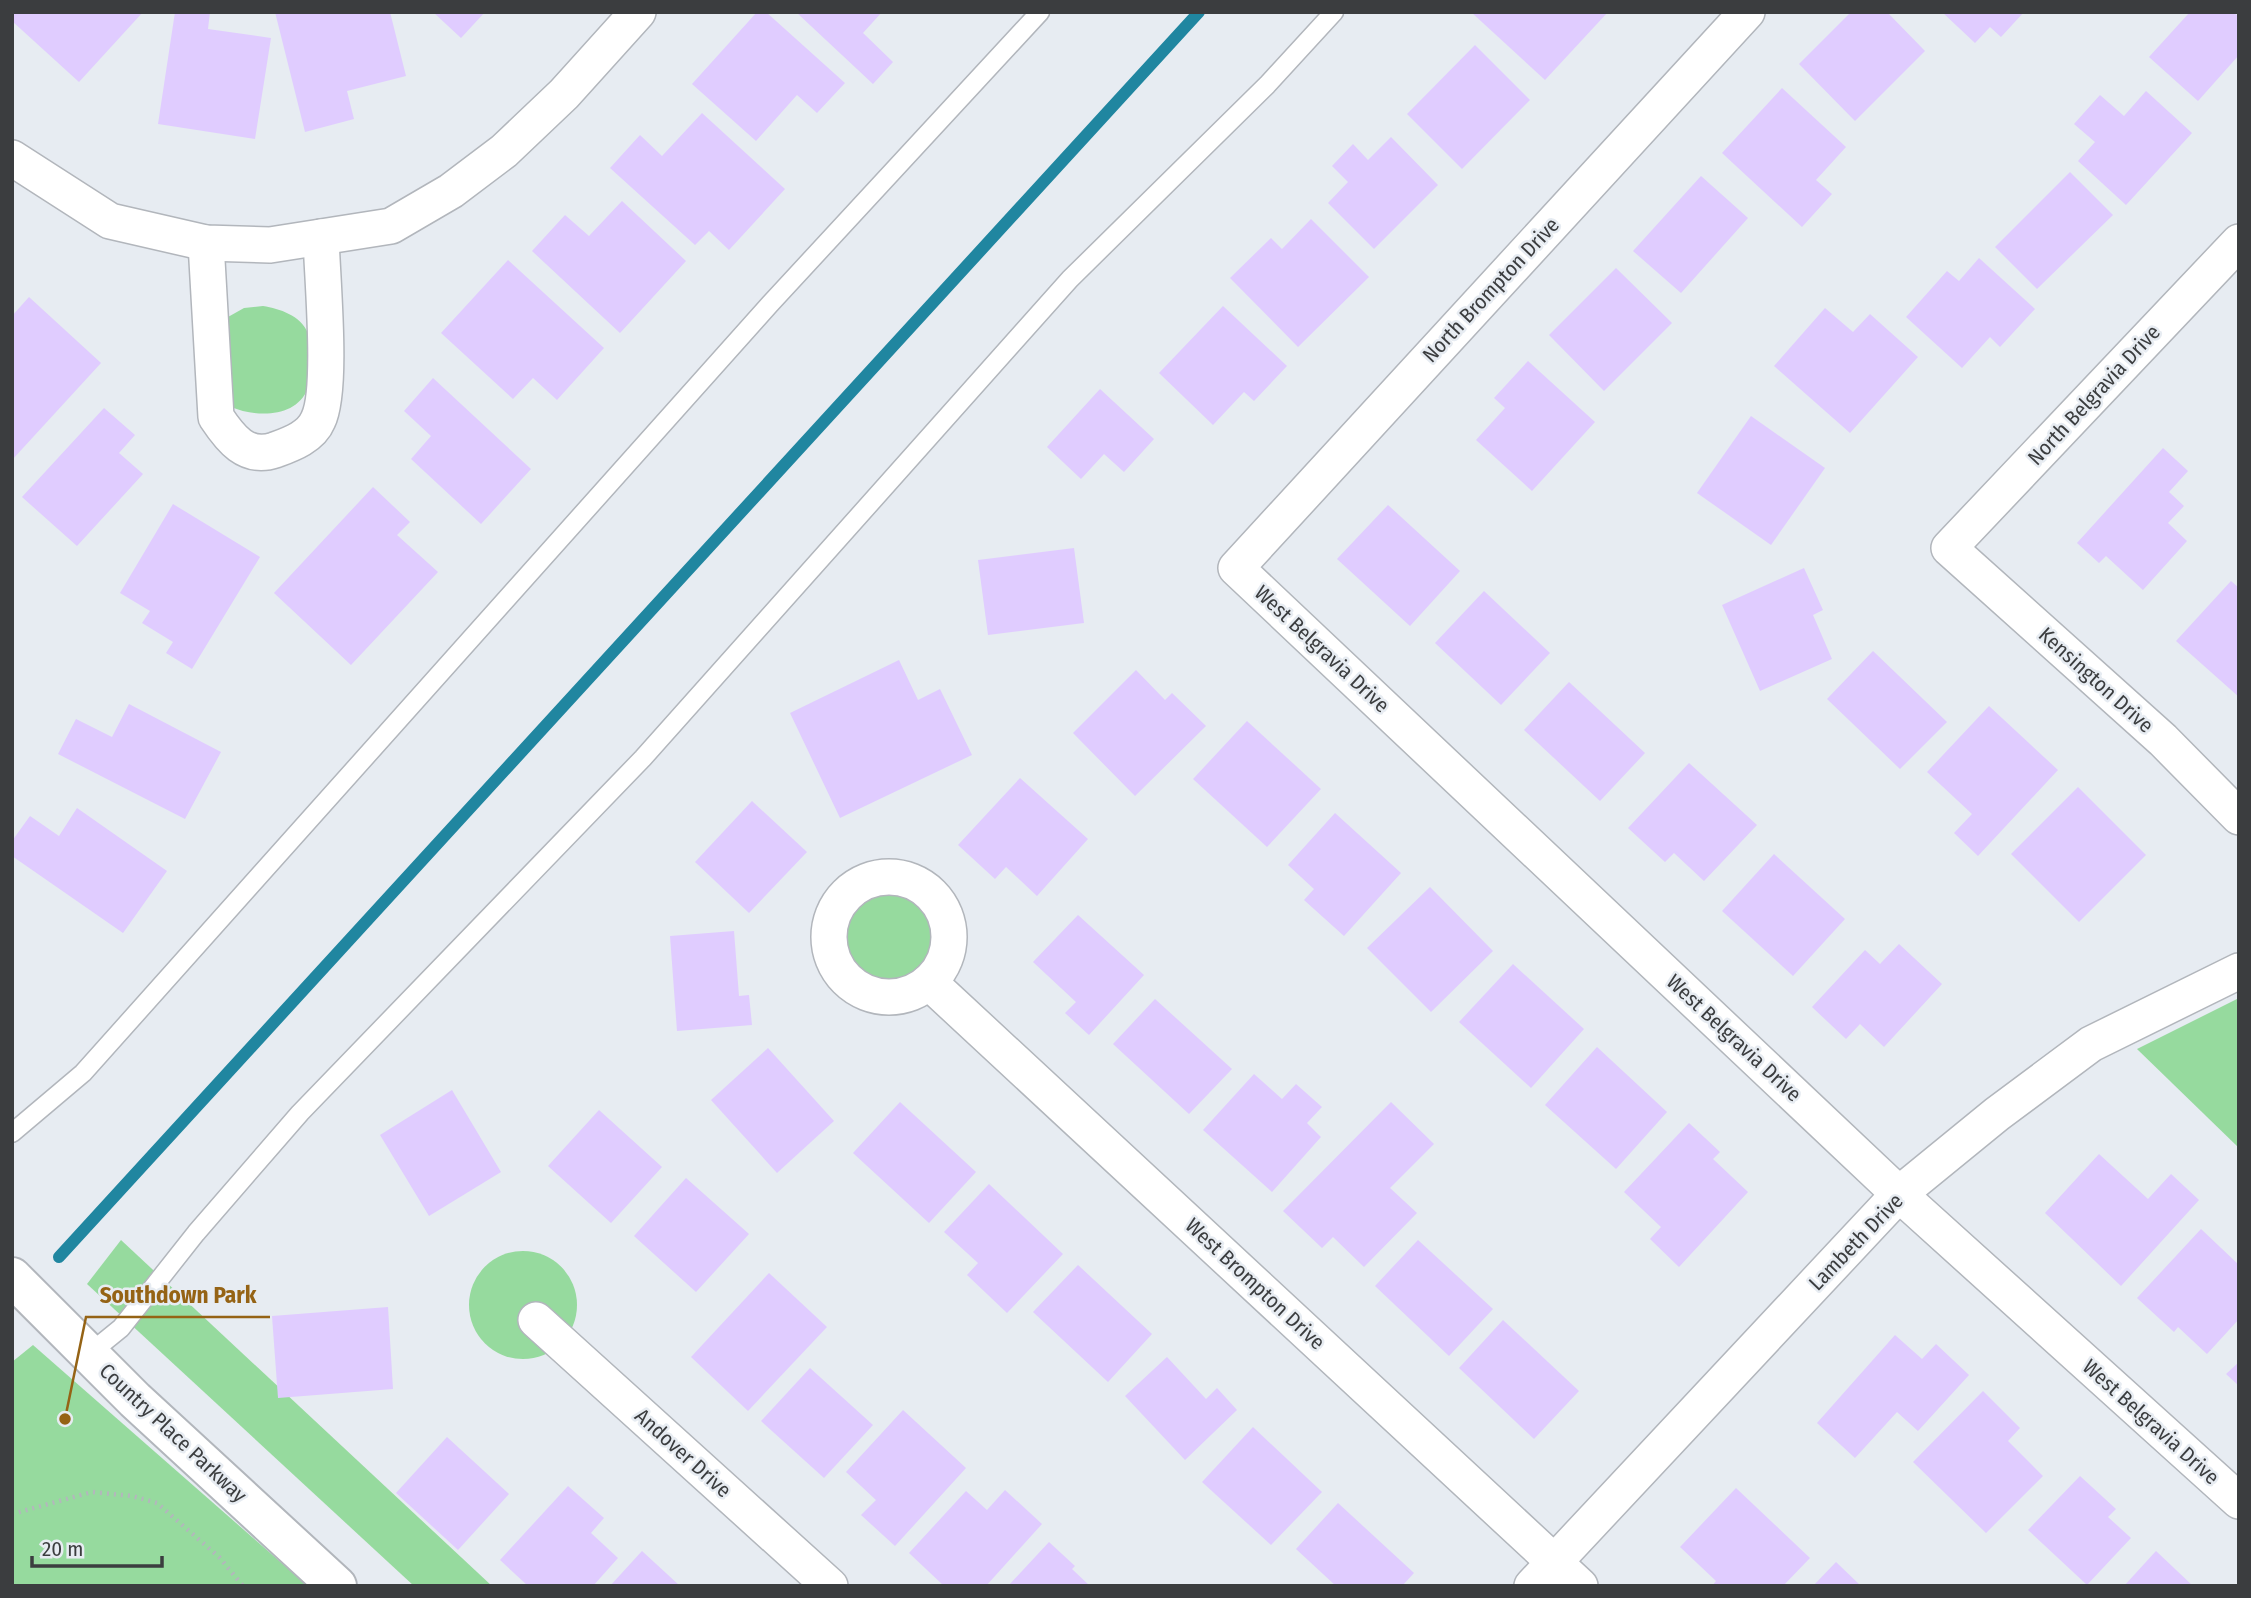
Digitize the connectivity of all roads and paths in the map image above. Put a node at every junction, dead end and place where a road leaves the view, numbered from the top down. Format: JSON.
{"nodes":[{"id":1,"x":638,"y":12,"type":"edge"},
{"id":2,"x":1040,"y":12,"type":"edge"},
{"id":3,"x":1334,"y":12,"type":"edge"},
{"id":4,"x":1747,"y":12,"type":"edge"},
{"id":5,"x":12,"y":158,"type":"edge"},
{"id":6,"x":321,"y":237,"type":"junction"},
{"id":7,"x":2239,"y":242,"type":"edge"},
{"id":8,"x":206,"y":243,"type":"junction"},
{"id":9,"x":1950,"y":548,"type":"joint"},
{"id":10,"x":1236,"y":568,"type":"joint"},
{"id":11,"x":2239,"y":817,"type":"edge"},
{"id":12,"x":2239,"y":971,"type":"edge"},
{"id":13,"x":929,"y":982,"type":"dead end"},
{"id":14,"x":12,"y":1133,"type":"edge"},
{"id":15,"x":1899,"y":1194,"type":"junction"},
{"id":16,"x":12,"y":1278,"type":"edge"},
{"id":17,"x":536,"y":1320,"type":"dead end"},
{"id":18,"x":89,"y":1353,"type":"junction"},
{"id":19,"x":2239,"y":1501,"type":"edge"},
{"id":20,"x":12,"y":1514,"type":"edge"},
{"id":21,"x":1543,"y":1574,"type":"edge"},
{"id":22,"x":243,"y":1586,"type":"edge"},
{"id":23,"x":337,"y":1586,"type":"edge"},
{"id":24,"x":830,"y":1586,"type":"edge"},
{"id":25,"x":1580,"y":1586,"type":"edge"}],
"edges":[{"from":1,"to":6,"type":"street"},
{"from":2,"to":14,"type":"lane"},
{"from":3,"to":18,"type":"lane"},
{"from":4,"to":10,"type":"street","name":"North Brompton Drive"},
{"from":5,"to":8,"type":"street"},
{"from":6,"to":8,"type":"street"},
{"from":6,"to":8,"type":"street"},
{"from":7,"to":9,"type":"street","name":"North Belgravia Drive"},
{"from":9,"to":11,"type":"street","name":"Kensington Drive"},
{"from":10,"to":15,"type":"street","name":"West Belgravia Drive"},
{"from":12,"to":15,"type":"street","name":"Lambeth Drive"},
{"from":13,"to":21,"type":"street","name":"West Brompton Drive"},
{"from":15,"to":19,"type":"street","name":"West Belgravia Drive"},
{"from":15,"to":21,"type":"street","name":"Lambeth Drive"},
{"from":16,"to":18,"type":"street","name":"Country Place Parkway"},
{"from":17,"to":24,"type":"street","name":"Andover Drive"},
{"from":18,"to":23,"type":"street","name":"Country Place Parkway"},
{"from":20,"to":22,"type":"path"},
{"from":21,"to":25,"type":"street","name":"West Brompton Drive"}]}
